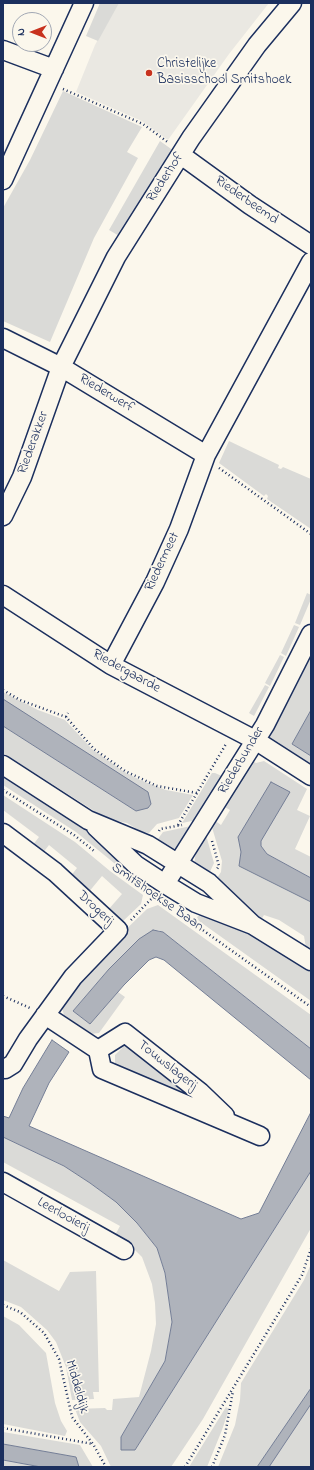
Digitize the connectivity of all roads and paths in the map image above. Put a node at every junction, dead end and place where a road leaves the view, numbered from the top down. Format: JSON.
{"nodes":[{"id":1,"x":84,"y":3,"type":"edge"},
{"id":2,"x":292,"y":3,"type":"edge"},
{"id":3,"x":3,"y":50,"type":"edge"},
{"id":4,"x":51,"y":76,"type":"junction"},
{"id":5,"x":181,"y":155,"type":"junction"},
{"id":6,"x":3,"y":180,"type":"edge"},
{"id":7,"x":311,"y":245,"type":"edge"},
{"id":8,"x":311,"y":262,"type":"edge"},
{"id":9,"x":3,"y":338,"type":"edge"},
{"id":10,"x":61,"y":367,"type":"junction"},
{"id":11,"x":206,"y":454,"type":"junction"},
{"id":12,"x":3,"y":516,"type":"edge"},
{"id":13,"x":311,"y":534,"type":"edge"},
{"id":14,"x":3,"y":595,"type":"edge"},
{"id":15,"x":311,"y":634,"type":"edge"},
{"id":16,"x":111,"y":665,"type":"junction"},
{"id":17,"x":3,"y":690,"type":"edge"},
{"id":18,"x":68,"y":713,"type":"dead end"},
{"id":19,"x":66,"y":717,"type":"junction"},
{"id":20,"x":235,"y":730,"type":"junction"},
{"id":21,"x":255,"y":740,"type":"junction"},
{"id":22,"x":3,"y":766,"type":"edge"},
{"id":23,"x":311,"y":776,"type":"edge"},
{"id":24,"x":3,"y":790,"type":"edge"},
{"id":25,"x":197,"y":794,"type":"junction"},
{"id":26,"x":88,"y":820,"type":"junction"},
{"id":27,"x":177,"y":826,"type":"dead end"},
{"id":28,"x":3,"y":833,"type":"edge"},
{"id":29,"x":98,"y":854,"type":"dead end"},
{"id":30,"x":178,"y":864,"type":"junction"},
{"id":31,"x":147,"y":892,"type":"dead end"},
{"id":32,"x":160,"y":894,"type":"junction"},
{"id":33,"x":186,"y":918,"type":"dead end"},
{"id":34,"x":253,"y":925,"type":"junction"},
{"id":35,"x":118,"y":930,"type":"junction"},
{"id":36,"x":311,"y":960,"type":"edge"},
{"id":37,"x":3,"y":996,"type":"edge"},
{"id":38,"x":311,"y":1007,"type":"edge"},
{"id":39,"x":45,"y":1015,"type":"junction"},
{"id":40,"x":98,"y":1050,"type":"junction"},
{"id":41,"x":4,"y":1068,"type":"edge"},
{"id":42,"x":231,"y":1122,"type":"junction"},
{"id":43,"x":260,"y":1136,"type":"dead end"},
{"id":44,"x":3,"y":1182,"type":"edge"},
{"id":45,"x":311,"y":1249,"type":"edge"},
{"id":46,"x":124,"y":1250,"type":"dead end"},
{"id":47,"x":3,"y":1305,"type":"edge"},
{"id":48,"x":234,"y":1388,"type":"junction"},
{"id":49,"x":3,"y":1428,"type":"edge"},
{"id":50,"x":93,"y":1444,"type":"junction"},
{"id":51,"x":106,"y":1467,"type":"edge"},
{"id":52,"x":185,"y":1467,"type":"edge"},
{"id":53,"x":212,"y":1467,"type":"edge"}],
"edges":[{"from":1,"to":4,"type":"street"},
{"from":2,"to":5,"type":"street","name":"Riederhof"},
{"from":3,"to":4,"type":"street"},
{"from":4,"to":5,"type":"path"},
{"from":4,"to":6,"type":"street"},
{"from":5,"to":7,"type":"street","name":"Riederbeemd"},
{"from":5,"to":10,"type":"street","name":"Riederhof"},
{"from":8,"to":11,"type":"street","name":"Riedermeet"},
{"from":9,"to":10,"type":"street","name":"Riederwerf"},
{"from":10,"to":11,"type":"street","name":"Riederwerf"},
{"from":10,"to":12,"type":"street","name":"Riederakker"},
{"from":11,"to":13,"type":"path"},
{"from":11,"to":16,"type":"street","name":"Riedermeet"},
{"from":14,"to":16,"type":"street","name":"Riedergaarde"},
{"from":15,"to":21,"type":"street","name":"Riederbunder"},
{"from":16,"to":20,"type":"street","name":"Riedergaarde"},
{"from":17,"to":19,"type":"path"},
{"from":18,"to":19,"type":"path"},
{"from":19,"to":25,"type":"path"},
{"from":20,"to":21,"type":"street","name":"Riedergaarde"},
{"from":20,"to":25,"type":"path"},
{"from":21,"to":23,"type":"street","name":"Riedergaarde"},
{"from":21,"to":30,"type":"street","name":"Riederbunder"},
{"from":22,"to":26,"type":"street","name":"Smitshoekse Baan"},
{"from":24,"to":29,"type":"path","name":"Smitshoekse Baan"},
{"from":25,"to":27,"type":"path"},
{"from":26,"to":30,"type":"street","name":"Smitshoekse Baan"},
{"from":26,"to":32,"type":"street","name":"Smitshoekse Baan"},
{"from":28,"to":35,"type":"street","name":"Drogerij"},
{"from":30,"to":32,"type":"street","name":"Riederbunder"},
{"from":30,"to":34,"type":"street","name":"Smitshoekse Baan"},
{"from":31,"to":32,"type":"path","name":"Smitshoekse Baan"},
{"from":32,"to":34,"type":"street","name":"Smitshoekse Baan"},
{"from":32,"to":35,"type":"path"},
{"from":33,"to":38,"type":"path","name":"Smitshoekse Baan"},
{"from":34,"to":36,"type":"street","name":"Smitshoekse Baan"},
{"from":35,"to":39,"type":"street","name":"Drogerij"},
{"from":37,"to":39,"type":"path"},
{"from":39,"to":40,"type":"street"},
{"from":39,"to":41,"type":"street","name":"Drogerij"},
{"from":40,"to":42,"type":"street","name":"Touwslagerij"},
{"from":40,"to":42,"type":"street","name":"Touwslagerij"},
{"from":42,"to":43,"type":"street","name":"Touwslagerij"},
{"from":44,"to":46,"type":"street","name":"Leerlooierij"},
{"from":45,"to":48,"type":"path"},
{"from":47,"to":50,"type":"path","name":"Middeldijk"},
{"from":48,"to":52,"type":"path"},
{"from":48,"to":53,"type":"path"},
{"from":49,"to":50,"type":"path"},
{"from":50,"to":51,"type":"path","name":"Middeldijk"}]}
